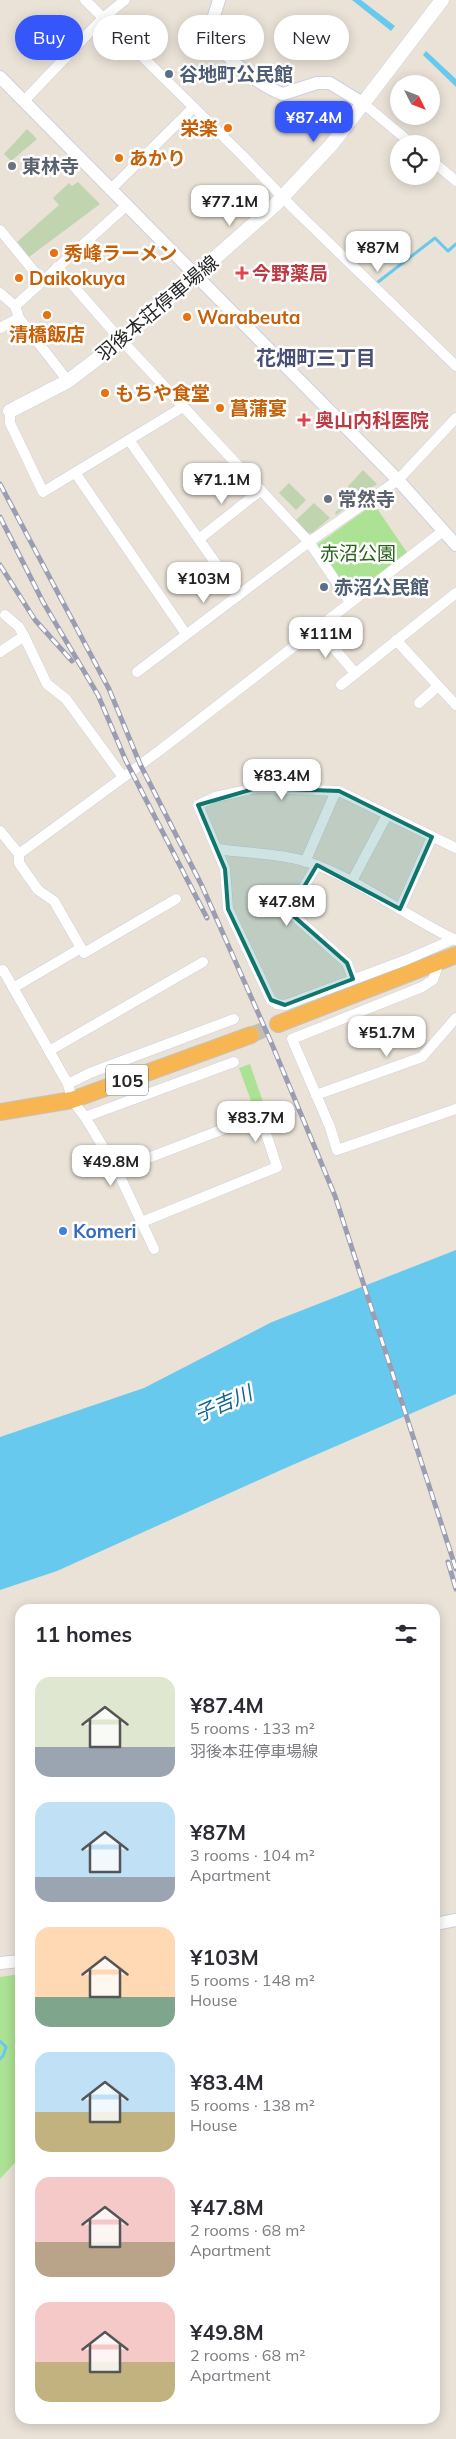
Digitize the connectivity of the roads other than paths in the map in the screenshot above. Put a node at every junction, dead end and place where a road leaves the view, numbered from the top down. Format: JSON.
{"nodes":[{"id":1,"x":85,"y":0,"type":"edge"},
{"id":2,"x":125,"y":0,"type":"edge"},
{"id":3,"x":219,"y":0,"type":"edge"},
{"id":4,"x":442,"y":0,"type":"edge"},
{"id":5,"x":100,"y":15,"type":"edge"},
{"id":6,"x":107,"y":15,"type":"edge"},
{"id":7,"x":93,"y":29,"type":"edge"},
{"id":8,"x":145,"y":60,"type":"edge"},
{"id":9,"x":0,"y":77,"type":"edge"},
{"id":10,"x":24,"y":101,"type":"junction"},
{"id":11,"x":364,"y":104,"type":"junction"},
{"id":12,"x":193,"y":108,"type":"junction"},
{"id":13,"x":401,"y":135,"type":"edge"},
{"id":14,"x":440,"y":168,"type":"edge"},
{"id":15,"x":456,"y":181,"type":"edge"},
{"id":16,"x":110,"y":190,"type":"junction"},
{"id":17,"x":282,"y":198,"type":"junction"},
{"id":18,"x":127,"y":205,"type":"junction"},
{"id":19,"x":0,"y":230,"type":"edge"},
{"id":20,"x":57,"y":268,"type":"junction"},
{"id":21,"x":196,"y":276,"type":"junction"},
{"id":22,"x":42,"y":281,"type":"junction"},
{"id":23,"x":0,"y":293,"type":"edge"},
{"id":24,"x":15,"y":306,"type":"junction"},
{"id":25,"x":19,"y":318,"type":"junction"},
{"id":26,"x":0,"y":328,"type":"edge"},
{"id":27,"x":122,"y":340,"type":"junction"},
{"id":28,"x":456,"y":366,"type":"edge"},
{"id":29,"x":68,"y":381,"type":"junction"},
{"id":30,"x":183,"y":407,"type":"junction"},
{"id":31,"x":10,"y":411,"type":"joint"},
{"id":32,"x":456,"y":418,"type":"edge"},
{"id":33,"x":129,"y":440,"type":"junction"},
{"id":34,"x":76,"y":474,"type":"junction"},
{"id":35,"x":398,"y":480,"type":"junction"},
{"id":36,"x":262,"y":490,"type":"junction"},
{"id":37,"x":443,"y":531,"type":"junction"},
{"id":38,"x":199,"y":539,"type":"junction"},
{"id":39,"x":309,"y":542,"type":"junction"},
{"id":40,"x":456,"y":545,"type":"edge"},
{"id":41,"x":456,"y":593,"type":"edge"},
{"id":42,"x":238,"y":595,"type":"junction"},
{"id":43,"x":350,"y":602,"type":"junction"},
{"id":44,"x":5,"y":615,"type":"dead end"},
{"id":45,"x":317,"y":628,"type":"junction"},
{"id":46,"x":186,"y":634,"type":"junction"},
{"id":47,"x":24,"y":636,"type":"junction"},
{"id":48,"x":396,"y":640,"type":"junction"},
{"id":49,"x":0,"y":652,"type":"edge"},
{"id":50,"x":137,"y":672,"type":"dead end"},
{"id":51,"x":355,"y":673,"type":"junction"},
{"id":52,"x":341,"y":685,"type":"dead end"},
{"id":53,"x":438,"y":686,"type":"junction"},
{"id":54,"x":419,"y":703,"type":"dead end"},
{"id":55,"x":456,"y":705,"type":"edge"},
{"id":56,"x":123,"y":777,"type":"junction"},
{"id":57,"x":336,"y":791,"type":"junction"},
{"id":58,"x":387,"y":815,"type":"junction"},
{"id":59,"x":0,"y":832,"type":"edge"},
{"id":60,"x":432,"y":837,"type":"junction"},
{"id":61,"x":456,"y":848,"type":"edge"},
{"id":62,"x":218,"y":850,"type":"junction"},
{"id":63,"x":19,"y":854,"type":"junction"},
{"id":64,"x":305,"y":862,"type":"junction"},
{"id":65,"x":317,"y":865,"type":"junction"},
{"id":66,"x":352,"y":882,"type":"junction"},
{"id":67,"x":176,"y":899,"type":"dead end"},
{"id":68,"x":400,"y":909,"type":"junction"},
{"id":69,"x":455,"y":944,"type":"edge"},
{"id":70,"x":81,"y":948,"type":"junction"},
{"id":71,"x":203,"y":962,"type":"dead end"},
{"id":72,"x":439,"y":962,"type":"junction"},
{"id":73,"x":0,"y":972,"type":"edge"},
{"id":74,"x":354,"y":979,"type":"junction"},
{"id":75,"x":13,"y":988,"type":"junction"},
{"id":76,"x":456,"y":1018,"type":"edge"},
{"id":77,"x":234,"y":1019,"type":"dead end"},
{"id":78,"x":278,"y":1024,"type":"tunnel mouth"},
{"id":79,"x":251,"y":1036,"type":"tunnel mouth"},
{"id":80,"x":49,"y":1051,"type":"junction"},
{"id":81,"x":234,"y":1062,"type":"dead end"},
{"id":82,"x":70,"y":1092,"type":"junction"},
{"id":83,"x":316,"y":1095,"type":"junction"},
{"id":84,"x":456,"y":1109,"type":"edge"},
{"id":85,"x":0,"y":1112,"type":"edge"},
{"id":86,"x":85,"y":1117,"type":"junction"},
{"id":87,"x":117,"y":1170,"type":"junction"},
{"id":88,"x":142,"y":1222,"type":"junction"},
{"id":89,"x":154,"y":1249,"type":"dead end"},
{"id":90,"x":456,"y":1920,"type":"edge"},
{"id":91,"x":440,"y":1923,"type":"edge"},
{"id":92,"x":15,"y":1962,"type":"edge"},
{"id":93,"x":0,"y":1963,"type":"edge"}],
"edges":[{"from":1,"to":5,"type":"street"},
{"from":2,"to":6,"type":"street"},
{"from":3,"to":11,"type":"street"},
{"from":4,"to":11,"type":"main road","name":"羽後本荘停車場線"},
{"from":7,"to":10,"type":"street"},
{"from":8,"to":12,"type":"street"},
{"from":9,"to":10,"type":"street"},
{"from":10,"to":16,"type":"street"},
{"from":11,"to":13,"type":"street"},
{"from":11,"to":17,"type":"main road","name":"羽後本荘停車場線"},
{"from":12,"to":16,"type":"street"},
{"from":12,"to":17,"type":"street"},
{"from":14,"to":15,"type":"street"},
{"from":16,"to":18,"type":"street"},
{"from":17,"to":21,"type":"main road","name":"羽後本荘停車場線"},
{"from":17,"to":28,"type":"street"},
{"from":18,"to":20,"type":"street"},
{"from":18,"to":21,"type":"street"},
{"from":19,"to":22,"type":"street"},
{"from":20,"to":22,"type":"street"},
{"from":20,"to":27,"type":"street"},
{"from":21,"to":27,"type":"main road","name":"羽後本荘停車場線"},
{"from":21,"to":35,"type":"street"},
{"from":22,"to":24,"type":"street"},
{"from":23,"to":24,"type":"street"},
{"from":24,"to":25,"type":"street"},
{"from":25,"to":26,"type":"street"},
{"from":25,"to":29,"type":"street"},
{"from":27,"to":29,"type":"main road","name":"羽後本荘停車場線"},
{"from":27,"to":30,"type":"street"},
{"from":29,"to":31,"type":"main road","name":"羽後本荘停車場線"},
{"from":30,"to":33,"type":"street"},
{"from":30,"to":36,"type":"street"},
{"from":31,"to":34,"type":"street"},
{"from":32,"to":35,"type":"street"},
{"from":33,"to":34,"type":"street"},
{"from":33,"to":38,"type":"street"},
{"from":34,"to":46,"type":"street"},
{"from":35,"to":37,"type":"street"},
{"from":35,"to":39,"type":"street"},
{"from":36,"to":38,"type":"street"},
{"from":36,"to":39,"type":"street"},
{"from":37,"to":40,"type":"street"},
{"from":37,"to":43,"type":"street"},
{"from":38,"to":42,"type":"street"},
{"from":39,"to":42,"type":"street"},
{"from":39,"to":43,"type":"street"},
{"from":41,"to":48,"type":"street"},
{"from":42,"to":46,"type":"street"},
{"from":43,"to":45,"type":"street"},
{"from":44,"to":47,"type":"street"},
{"from":45,"to":51,"type":"street"},
{"from":45,"to":56,"type":"street"},
{"from":46,"to":50,"type":"street"},
{"from":47,"to":49,"type":"street"},
{"from":47,"to":56,"type":"street"},
{"from":48,"to":51,"type":"street"},
{"from":48,"to":53,"type":"street"},
{"from":51,"to":52,"type":"street"},
{"from":53,"to":54,"type":"street"},
{"from":53,"to":55,"type":"street"},
{"from":56,"to":63,"type":"street"},
{"from":57,"to":58,"type":"street"},
{"from":57,"to":62,"type":"street"},
{"from":57,"to":64,"type":"street"},
{"from":58,"to":60,"type":"street"},
{"from":58,"to":66,"type":"street"},
{"from":59,"to":63,"type":"street"},
{"from":60,"to":61,"type":"street"},
{"from":60,"to":68,"type":"street"},
{"from":62,"to":64,"type":"street"},
{"from":62,"to":74,"type":"street"},
{"from":63,"to":70,"type":"street"},
{"from":64,"to":65,"type":"street"},
{"from":65,"to":66,"type":"street"},
{"from":65,"to":74,"type":"street"},
{"from":66,"to":68,"type":"street"},
{"from":67,"to":70,"type":"street"},
{"from":68,"to":69,"type":"street"},
{"from":69,"to":72,"type":"highway"},
{"from":69,"to":74,"type":"street"},
{"from":70,"to":75,"type":"street"},
{"from":71,"to":80,"type":"street"},
{"from":72,"to":78,"type":"highway"},
{"from":72,"to":83,"type":"street"},
{"from":73,"to":75,"type":"street"},
{"from":75,"to":80,"type":"street"},
{"from":76,"to":83,"type":"street"},
{"from":77,"to":82,"type":"street"},
{"from":79,"to":82,"type":"highway","number":"105"},
{"from":80,"to":82,"type":"street"},
{"from":81,"to":86,"type":"street"},
{"from":82,"to":85,"type":"highway","number":"105"},
{"from":82,"to":86,"type":"street"},
{"from":83,"to":84,"type":"street"},
{"from":86,"to":87,"type":"street"},
{"from":87,"to":88,"type":"street"},
{"from":87,"to":88,"type":"street"},
{"from":88,"to":89,"type":"street"},
{"from":90,"to":91,"type":"street"},
{"from":92,"to":93,"type":"street"}]}
